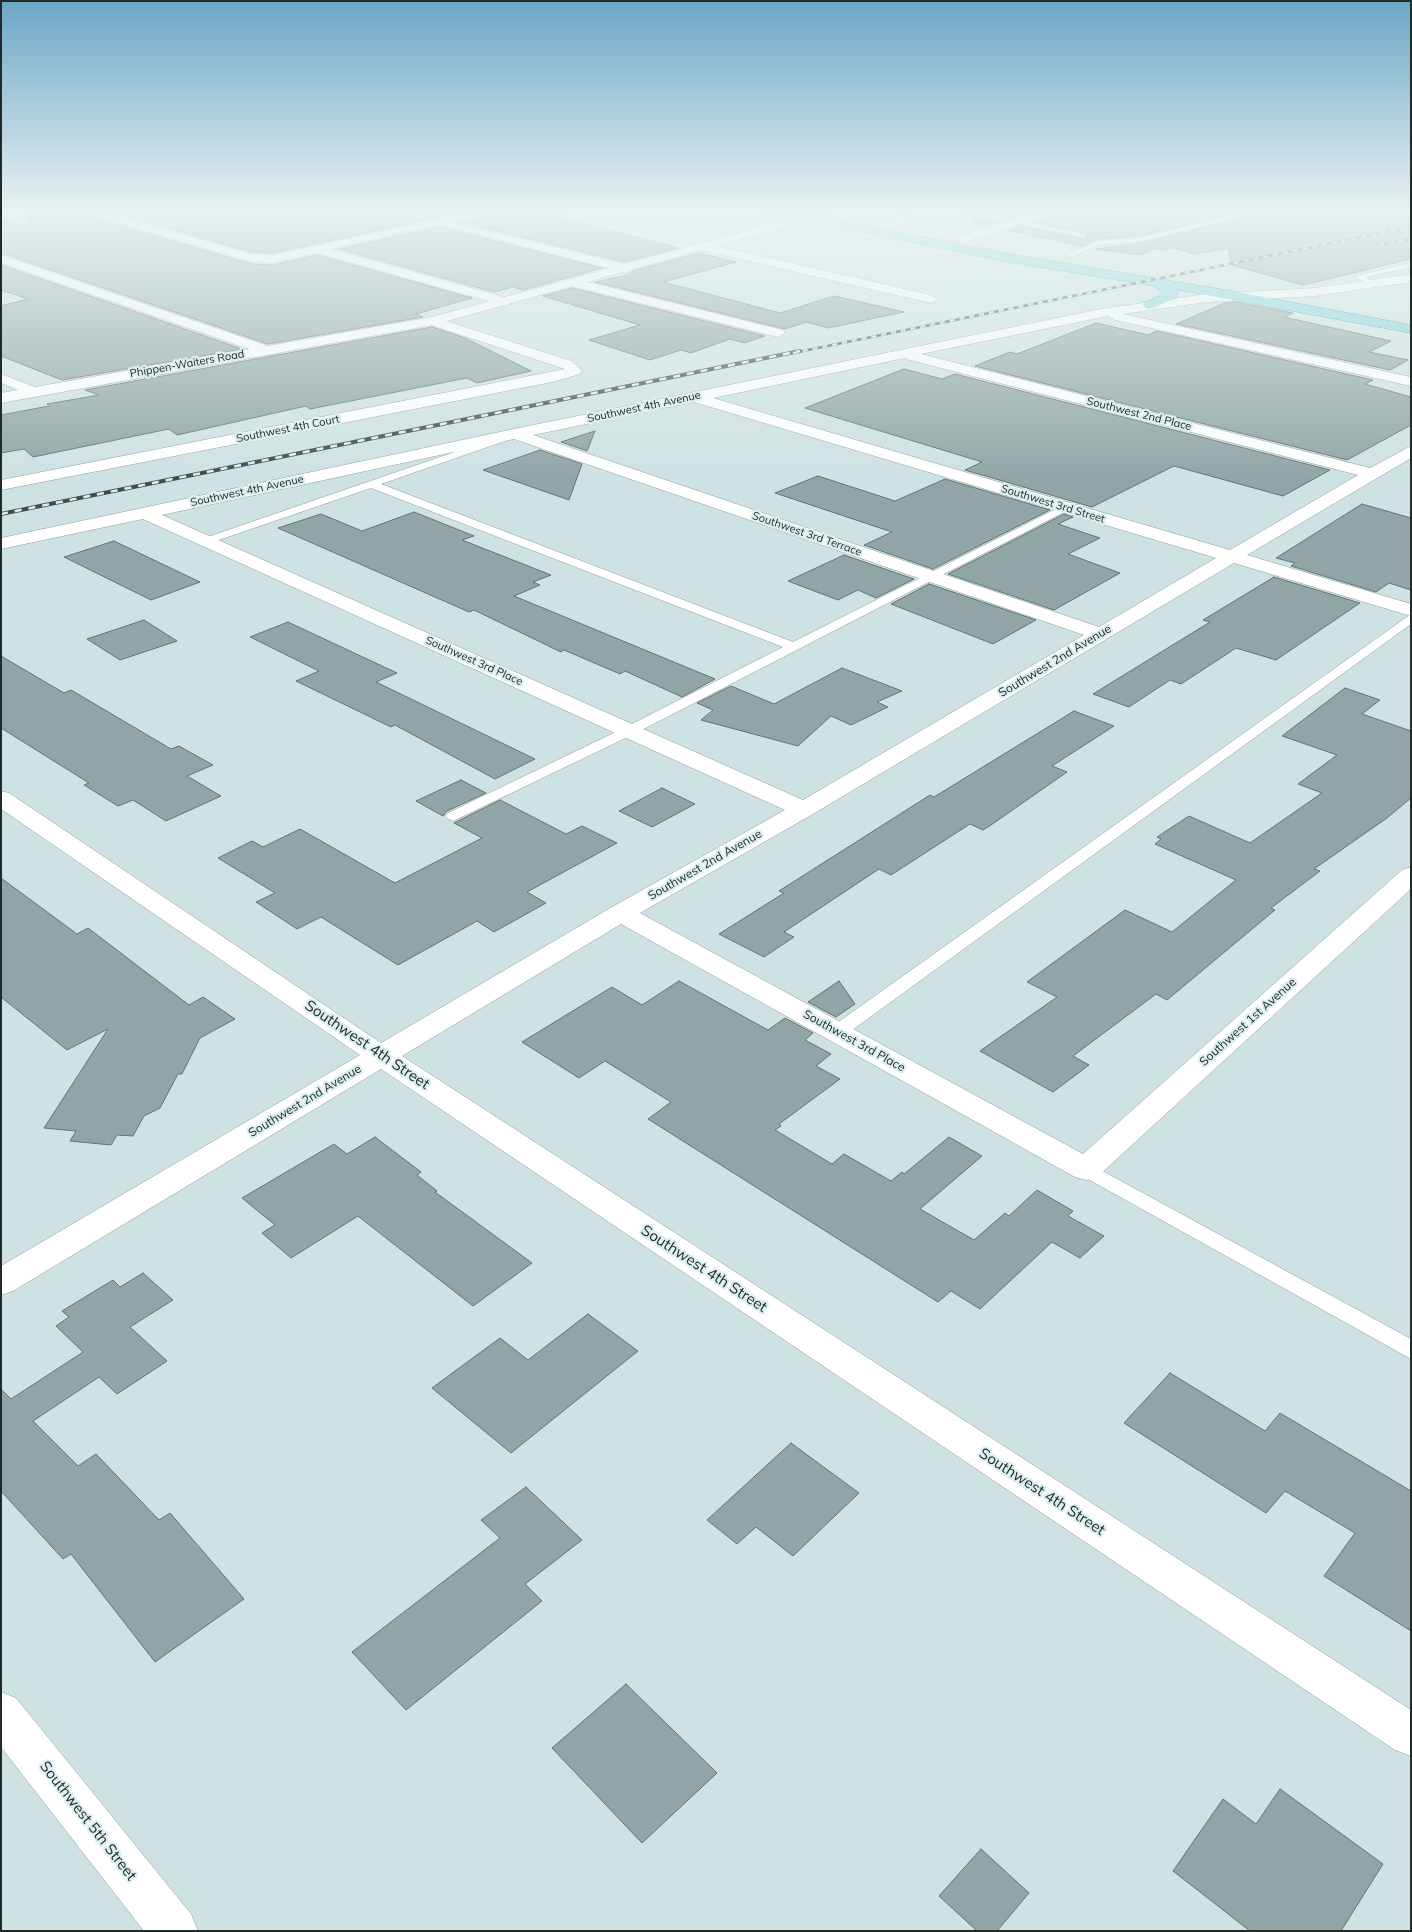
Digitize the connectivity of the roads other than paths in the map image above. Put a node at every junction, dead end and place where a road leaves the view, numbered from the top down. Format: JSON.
{"nodes":[{"id":1,"x":118,"y":299,"type":"edge"},
{"id":2,"x":496,"y":299,"type":"edge"},
{"id":3,"x":516,"y":299,"type":"edge"},
{"id":4,"x":641,"y":299,"type":"edge"},
{"id":5,"x":1162,"y":299,"type":"edge"},
{"id":6,"x":1207,"y":299,"type":"edge"},
{"id":7,"x":1255,"y":299,"type":"edge"},
{"id":8,"x":1322,"y":299,"type":"edge"},
{"id":9,"x":506,"y":302,"type":"junction"},
{"id":10,"x":1150,"y":305,"type":"junction"},
{"id":11,"x":1101,"y":313,"type":"junction"},
{"id":12,"x":1411,"y":316,"type":"edge"},
{"id":13,"x":433,"y":321,"type":"junction"},
{"id":14,"x":1411,"y":329,"type":"edge"},
{"id":15,"x":778,"y":333,"type":"dead end"},
{"id":16,"x":266,"y":350,"type":"junction"},
{"id":17,"x":905,"y":355,"type":"junction"},
{"id":18,"x":1,"y":378,"type":"edge"},
{"id":19,"x":1411,"y":382,"type":"edge"},
{"id":20,"x":35,"y":392,"type":"junction"},
{"id":21,"x":695,"y":397,"type":"junction"},
{"id":22,"x":1,"y":398,"type":"edge"},
{"id":23,"x":514,"y":434,"type":"junction"},
{"id":24,"x":1411,"y":451,"type":"edge"},
{"id":25,"x":1372,"y":474,"type":"junction"},
{"id":26,"x":371,"y":484,"type":"junction"},
{"id":27,"x":1,"y":485,"type":"edge"},
{"id":28,"x":1066,"y":508,"type":"junction"},
{"id":29,"x":144,"y":513,"type":"junction"},
{"id":30,"x":206,"y":541,"type":"junction"},
{"id":31,"x":1,"y":544,"type":"edge"},
{"id":32,"x":1230,"y":558,"type":"junction"},
{"id":33,"x":931,"y":576,"type":"junction"},
{"id":34,"x":1411,"y":610,"type":"edge"},
{"id":35,"x":1411,"y":618,"type":"edge"},
{"id":36,"x":1100,"y":634,"type":"junction"},
{"id":37,"x":792,"y":646,"type":"junction"},
{"id":38,"x":628,"y":731,"type":"junction"},
{"id":39,"x":1,"y":798,"type":"edge"},
{"id":40,"x":804,"y":810,"type":"junction"},
{"id":41,"x":453,"y":816,"type":"dead end"},
{"id":42,"x":1411,"y":875,"type":"edge"},
{"id":43,"x":621,"y":913,"type":"junction"},
{"id":44,"x":837,"y":1032,"type":"junction"},
{"id":45,"x":381,"y":1056,"type":"junction"},
{"id":46,"x":1086,"y":1169,"type":"junction"},
{"id":47,"x":1,"y":1282,"type":"edge"},
{"id":48,"x":1411,"y":1350,"type":"edge"},
{"id":49,"x":1,"y":1712,"type":"edge"},
{"id":50,"x":1411,"y":1734,"type":"edge"},
{"id":51,"x":174,"y":1931,"type":"edge"}],
"edges":[{"from":1,"to":16,"type":"street"},
{"from":2,"to":9,"type":"street"},
{"from":3,"to":9,"type":"street","name":"Phippen-Waiters Road"},
{"from":4,"to":15,"type":"street"},
{"from":5,"to":10,"type":"main road"},
{"from":6,"to":10,"type":"street","name":"Southwest 4th Avenue"},
{"from":7,"to":14,"type":"main road"},
{"from":8,"to":12,"type":"main road"},
{"from":9,"to":13,"type":"street","name":"Phippen-Waiters Road"},
{"from":10,"to":11,"type":"street","name":"Southwest 4th Avenue"},
{"from":11,"to":17,"type":"street","name":"Southwest 4th Avenue"},
{"from":11,"to":19,"type":"street"},
{"from":13,"to":16,"type":"street","name":"Phippen-Waiters Road"},
{"from":13,"to":27,"type":"street","name":"Southwest 4th Court"},
{"from":16,"to":20,"type":"street","name":"Phippen-Waiters Road"},
{"from":17,"to":21,"type":"street","name":"Southwest 4th Avenue"},
{"from":17,"to":25,"type":"street","name":"Southwest 2nd Place"},
{"from":18,"to":20,"type":"street"},
{"from":20,"to":22,"type":"street","name":"Phippen-Waiters Road"},
{"from":21,"to":23,"type":"street","name":"Southwest 4th Avenue"},
{"from":21,"to":28,"type":"street","name":"Southwest 3rd Street"},
{"from":23,"to":26,"type":"lane"},
{"from":23,"to":29,"type":"street","name":"Southwest 4th Avenue"},
{"from":23,"to":33,"type":"street","name":"Southwest 3rd Terrace"},
{"from":24,"to":25,"type":"street","name":"Southwest 2nd Avenue"},
{"from":25,"to":32,"type":"street","name":"Southwest 2nd Avenue"},
{"from":26,"to":30,"type":"lane"},
{"from":26,"to":37,"type":"lane"},
{"from":28,"to":32,"type":"street","name":"Southwest 3rd Street"},
{"from":28,"to":33,"type":"lane"},
{"from":29,"to":30,"type":"street","name":"Southwest 3rd Place"},
{"from":29,"to":31,"type":"street","name":"Southwest 4th Avenue"},
{"from":30,"to":38,"type":"street","name":"Southwest 3rd Place"},
{"from":32,"to":34,"type":"street","name":"Southwest 3rd Street"},
{"from":32,"to":36,"type":"street","name":"Southwest 2nd Avenue"},
{"from":33,"to":36,"type":"street","name":"Southwest 3rd Terrace"},
{"from":33,"to":37,"type":"lane"},
{"from":35,"to":44,"type":"lane"},
{"from":36,"to":40,"type":"street","name":"Southwest 2nd Avenue"},
{"from":37,"to":38,"type":"lane"},
{"from":38,"to":40,"type":"street","name":"Southwest 3rd Place"},
{"from":38,"to":41,"type":"lane"},
{"from":39,"to":45,"type":"street","name":"Southwest 4th Street"},
{"from":40,"to":43,"type":"street","name":"Southwest 2nd Avenue"},
{"from":42,"to":46,"type":"street","name":"Southwest 1st Avenue"},
{"from":43,"to":44,"type":"street","name":"Southwest 3rd Place"},
{"from":43,"to":45,"type":"street","name":"Southwest 2nd Avenue"},
{"from":44,"to":46,"type":"street","name":"Southwest 3rd Place"},
{"from":45,"to":47,"type":"street","name":"Southwest 2nd Avenue"},
{"from":45,"to":50,"type":"street","name":"Southwest 4th Street"},
{"from":46,"to":48,"type":"lane"},
{"from":49,"to":51,"type":"street","name":"Southwest 5th Street"}]}
